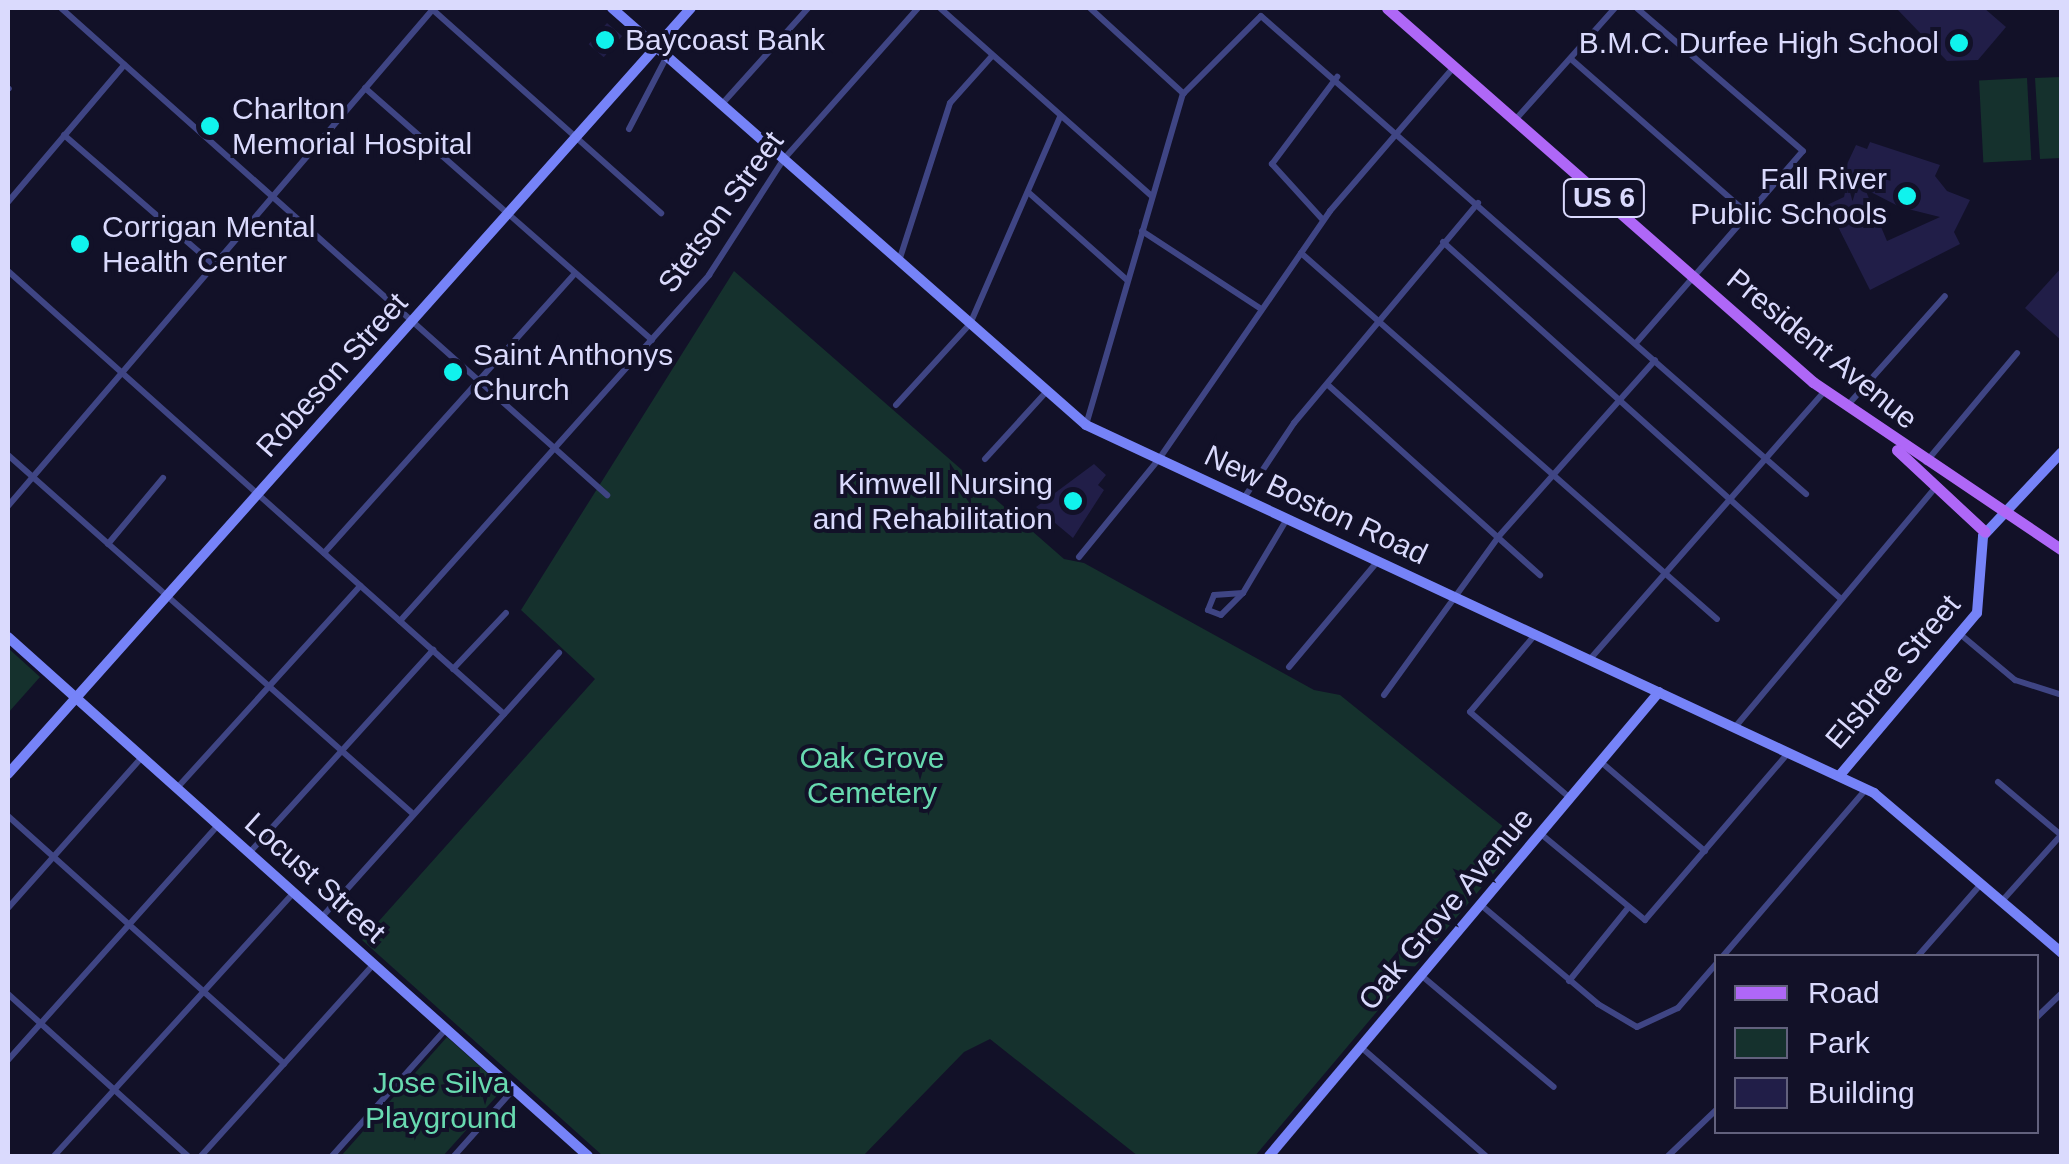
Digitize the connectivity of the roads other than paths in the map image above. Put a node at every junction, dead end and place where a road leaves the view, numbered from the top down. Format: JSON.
{"nodes":[{"id":1,"x":60,"y":8,"type":"edge"},
{"id":2,"x":433,"y":8,"type":"edge"},
{"id":3,"x":612,"y":8,"type":"edge"},
{"id":4,"x":691,"y":8,"type":"edge"},
{"id":5,"x":808,"y":8,"type":"edge"},
{"id":6,"x":918,"y":8,"type":"edge"},
{"id":7,"x":940,"y":8,"type":"edge"},
{"id":8,"x":1090,"y":8,"type":"edge"},
{"id":9,"x":1387,"y":8,"type":"edge"},
{"id":10,"x":1616,"y":8,"type":"edge"},
{"id":11,"x":1637,"y":8,"type":"edge"},
{"id":12,"x":657,"y":47,"type":"junction"},
{"id":13,"x":667,"y":56,"type":"junction"},
{"id":14,"x":992,"y":56,"type":"junction"},
{"id":15,"x":1570,"y":58,"type":"junction"},
{"id":16,"x":124,"y":66,"type":"junction"},
{"id":17,"x":1454,"y":67,"type":"junction"},
{"id":18,"x":1337,"y":77,"type":"junction"},
{"id":19,"x":365,"y":88,"type":"junction"},
{"id":20,"x":1184,"y":94,"type":"junction"},
{"id":21,"x":721,"y":105,"type":"junction"},
{"id":22,"x":1060,"y":116,"type":"junction"},
{"id":23,"x":1515,"y":120,"type":"junction"},
{"id":24,"x":629,"y":129,"type":"dead end"},
{"id":25,"x":1398,"y":132,"type":"junction"},
{"id":26,"x":64,"y":134,"type":"junction"},
{"id":27,"x":578,"y":137,"type":"junction"},
{"id":28,"x":783,"y":160,"type":"junction"},
{"id":29,"x":1028,"y":192,"type":"junction"},
{"id":30,"x":273,"y":194,"type":"junction"},
{"id":31,"x":1152,"y":196,"type":"junction"},
{"id":32,"x":8,"y":202,"type":"edge"},
{"id":33,"x":1478,"y":202,"type":"junction"},
{"id":34,"x":660,"y":212,"type":"dead end"},
{"id":35,"x":1748,"y":214,"type":"junction"},
{"id":36,"x":509,"y":216,"type":"junction"},
{"id":37,"x":1323,"y":220,"type":"junction"},
{"id":38,"x":1142,"y":231,"type":"junction"},
{"id":39,"x":1443,"y":242,"type":"junction"},
{"id":40,"x":1301,"y":253,"type":"junction"},
{"id":41,"x":898,"y":262,"type":"junction"},
{"id":42,"x":214,"y":265,"type":"junction"},
{"id":43,"x":8,"y":271,"type":"edge"},
{"id":44,"x":576,"y":274,"type":"junction"},
{"id":45,"x":1692,"y":275,"type":"junction"},
{"id":46,"x":1127,"y":280,"type":"junction"},
{"id":47,"x":1945,"y":296,"type":"dead end"},
{"id":48,"x":1262,"y":309,"type":"junction"},
{"id":49,"x":1376,"y":320,"type":"junction"},
{"id":50,"x":414,"y":321,"type":"junction"},
{"id":51,"x":970,"y":324,"type":"junction"},
{"id":52,"x":652,"y":340,"type":"junction"},
{"id":53,"x":1636,"y":342,"type":"junction"},
{"id":54,"x":2017,"y":353,"type":"dead end"},
{"id":55,"x":1655,"y":360,"type":"junction"},
{"id":56,"x":123,"y":372,"type":"junction"},
{"id":57,"x":479,"y":382,"type":"junction"},
{"id":58,"x":1328,"y":384,"type":"junction"},
{"id":59,"x":1047,"y":391,"type":"junction"},
{"id":60,"x":1825,"y":391,"type":"junction"},
{"id":61,"x":1620,"y":401,"type":"junction"},
{"id":62,"x":896,"y":405,"type":"dead end"},
{"id":63,"x":1846,"y":407,"type":"junction"},
{"id":64,"x":1086,"y":425,"type":"junction"},
{"id":65,"x":1880,"y":432,"type":"junction"},
{"id":66,"x":555,"y":448,"type":"junction"},
{"id":67,"x":2062,"y":452,"type":"edge"},
{"id":68,"x":8,"y":454,"type":"edge"},
{"id":69,"x":1766,"y":458,"type":"junction"},
{"id":70,"x":985,"y":459,"type":"dead end"},
{"id":71,"x":1160,"y":459,"type":"junction"},
{"id":72,"x":1926,"y":462,"type":"junction"},
{"id":73,"x":1552,"y":475,"type":"junction"},
{"id":74,"x":34,"y":478,"type":"junction"},
{"id":75,"x":163,"y":478,"type":"dead end"},
{"id":76,"x":1935,"y":488,"type":"junction"},
{"id":77,"x":258,"y":493,"type":"junction"},
{"id":78,"x":1806,"y":494,"type":"dead end"},
{"id":79,"x":606,"y":495,"type":"dead end"},
{"id":80,"x":1244,"y":499,"type":"junction"},
{"id":81,"x":1729,"y":499,"type":"junction"},
{"id":82,"x":8,"y":506,"type":"edge"},
{"id":83,"x":2006,"y":514,"type":"junction"},
{"id":84,"x":1287,"y":519,"type":"junction"},
{"id":85,"x":1986,"y":532,"type":"junction"},
{"id":86,"x":1498,"y":536,"type":"junction"},
{"id":87,"x":108,"y":544,"type":"junction"},
{"id":88,"x":2062,"y":550,"type":"edge"},
{"id":89,"x":324,"y":553,"type":"junction"},
{"id":90,"x":1079,"y":557,"type":"dead end"},
{"id":91,"x":1378,"y":561,"type":"junction"},
{"id":92,"x":1663,"y":573,"type":"junction"},
{"id":93,"x":1540,"y":575,"type":"dead end"},
{"id":94,"x":360,"y":586,"type":"junction"},
{"id":95,"x":1243,"y":593,"type":"junction"},
{"id":96,"x":167,"y":598,"type":"junction"},
{"id":97,"x":1460,"y":598,"type":"junction"},
{"id":98,"x":1841,"y":599,"type":"junction"},
{"id":99,"x":506,"y":612,"type":"dead end"},
{"id":100,"x":1717,"y":619,"type":"dead end"},
{"id":101,"x":400,"y":621,"type":"junction"},
{"id":102,"x":1537,"y":633,"type":"junction"},
{"id":103,"x":1960,"y":634,"type":"junction"},
{"id":104,"x":8,"y":637,"type":"edge"},
{"id":105,"x":433,"y":650,"type":"junction"},
{"id":106,"x":558,"y":653,"type":"dead end"},
{"id":107,"x":1591,"y":658,"type":"junction"},
{"id":108,"x":454,"y":668,"type":"junction"},
{"id":109,"x":1289,"y":668,"type":"dead end"},
{"id":110,"x":268,"y":687,"type":"junction"},
{"id":111,"x":1659,"y":692,"type":"junction"},
{"id":112,"x":1384,"y":694,"type":"dead end"},
{"id":113,"x":2062,"y":695,"type":"edge"},
{"id":114,"x":76,"y":697,"type":"junction"},
{"id":115,"x":504,"y":714,"type":"junction"},
{"id":116,"x":1736,"y":726,"type":"junction"},
{"id":117,"x":342,"y":751,"type":"junction"},
{"id":118,"x":1789,"y":751,"type":"junction"},
{"id":119,"x":142,"y":757,"type":"junction"},
{"id":120,"x":1601,"y":762,"type":"junction"},
{"id":121,"x":8,"y":774,"type":"edge"},
{"id":122,"x":1840,"y":776,"type":"junction"},
{"id":123,"x":1998,"y":782,"type":"dead end"},
{"id":124,"x":177,"y":788,"type":"junction"},
{"id":125,"x":1866,"y":789,"type":"junction"},
{"id":126,"x":1571,"y":799,"type":"junction"},
{"id":127,"x":413,"y":814,"type":"junction"},
{"id":128,"x":8,"y":816,"type":"edge"},
{"id":129,"x":218,"y":825,"type":"junction"},
{"id":130,"x":1541,"y":834,"type":"junction"},
{"id":131,"x":2061,"y":834,"type":"edge"},
{"id":132,"x":1706,"y":850,"type":"junction"},
{"id":133,"x":249,"y":853,"type":"junction"},
{"id":134,"x":53,"y":857,"type":"junction"},
{"id":135,"x":1982,"y":883,"type":"junction"},
{"id":136,"x":293,"y":893,"type":"junction"},
{"id":137,"x":2002,"y":901,"type":"junction"},
{"id":138,"x":1481,"y":906,"type":"junction"},
{"id":139,"x":8,"y":908,"type":"edge"},
{"id":140,"x":1628,"y":908,"type":"junction"},
{"id":141,"x":321,"y":918,"type":"junction"},
{"id":142,"x":129,"y":925,"type":"junction"},
{"id":143,"x":2062,"y":953,"type":"edge"},
{"id":144,"x":1724,"y":954,"type":"edge"},
{"id":145,"x":1920,"y":954,"type":"edge"},
{"id":146,"x":374,"y":964,"type":"junction"},
{"id":147,"x":1714,"y":966,"type":"edge"},
{"id":148,"x":1422,"y":976,"type":"junction"},
{"id":149,"x":1569,"y":981,"type":"junction"},
{"id":150,"x":204,"y":992,"type":"junction"},
{"id":151,"x":2062,"y":993,"type":"edge"},
{"id":152,"x":8,"y":994,"type":"edge"},
{"id":153,"x":2039,"y":1015,"type":"edge"},
{"id":154,"x":40,"y":1024,"type":"junction"},
{"id":155,"x":446,"y":1029,"type":"junction"},
{"id":156,"x":1362,"y":1048,"type":"junction"},
{"id":157,"x":8,"y":1060,"type":"edge"},
{"id":158,"x":284,"y":1064,"type":"junction"},
{"id":159,"x":1554,"y":1087,"type":"dead end"},
{"id":160,"x":114,"y":1090,"type":"junction"},
{"id":161,"x":514,"y":1090,"type":"junction"},
{"id":162,"x":1714,"y":1113,"type":"edge"},
{"id":163,"x":54,"y":1156,"type":"edge"},
{"id":164,"x":188,"y":1156,"type":"edge"},
{"id":165,"x":201,"y":1156,"type":"edge"},
{"id":166,"x":332,"y":1156,"type":"edge"},
{"id":167,"x":454,"y":1156,"type":"edge"},
{"id":168,"x":588,"y":1156,"type":"edge"},
{"id":169,"x":1269,"y":1156,"type":"edge"},
{"id":170,"x":1486,"y":1156,"type":"edge"},
{"id":171,"x":1668,"y":1156,"type":"edge"}],
"edges":[{"from":1,"to":16,"type":"street"},
{"from":2,"to":19,"type":"street"},
{"from":2,"to":27,"type":"street"},
{"from":3,"to":12,"type":"street","name":"New Boston Road"},
{"from":4,"to":12,"type":"street","name":"Robeson Street"},
{"from":5,"to":21,"type":"street"},
{"from":6,"to":28,"type":"street","name":"Stetson Street"},
{"from":7,"to":14,"type":"street"},
{"from":8,"to":20,"type":"street"},
{"from":9,"to":17,"type":"main road","name":"President Avenue","number":"US 6"},
{"from":10,"to":15,"type":"street"},
{"from":11,"to":35,"type":"street"},
{"from":12,"to":13,"type":"street","name":"New Boston Road"},
{"from":12,"to":27,"type":"street","name":"Robeson Street"},
{"from":13,"to":21,"type":"street","name":"New Boston Road"},
{"from":13,"to":24,"type":"street"},
{"from":14,"to":22,"type":"street"},
{"from":14,"to":41,"type":"street"},
{"from":15,"to":23,"type":"street"},
{"from":15,"to":35,"type":"street"},
{"from":16,"to":26,"type":"street"},
{"from":16,"to":30,"type":"street"},
{"from":17,"to":23,"type":"main road","name":"President Avenue","number":"US 6"},
{"from":17,"to":25,"type":"street"},
{"from":18,"to":20,"type":"street"},
{"from":18,"to":25,"type":"street"},
{"from":18,"to":37,"type":"street"},
{"from":19,"to":30,"type":"street"},
{"from":19,"to":36,"type":"street"},
{"from":20,"to":31,"type":"street"},
{"from":21,"to":28,"type":"street","name":"New Boston Road"},
{"from":22,"to":29,"type":"street"},
{"from":22,"to":31,"type":"street"},
{"from":23,"to":45,"type":"main road","name":"President Avenue","number":"US 6"},
{"from":25,"to":33,"type":"street"},
{"from":25,"to":37,"type":"street"},
{"from":26,"to":32,"type":"street"},
{"from":26,"to":42,"type":"street"},
{"from":27,"to":34,"type":"street"},
{"from":27,"to":36,"type":"street","name":"Robeson Street"},
{"from":28,"to":41,"type":"street","name":"New Boston Road"},
{"from":28,"to":52,"type":"street","name":"Stetson Street"},
{"from":29,"to":46,"type":"street"},
{"from":29,"to":51,"type":"street"},
{"from":30,"to":42,"type":"street"},
{"from":30,"to":50,"type":"street"},
{"from":31,"to":38,"type":"street"},
{"from":33,"to":39,"type":"street"},
{"from":33,"to":53,"type":"street"},
{"from":35,"to":45,"type":"street"},
{"from":36,"to":44,"type":"street"},
{"from":36,"to":50,"type":"street","name":"Robeson Street"},
{"from":37,"to":40,"type":"street"},
{"from":38,"to":46,"type":"street"},
{"from":38,"to":48,"type":"street"},
{"from":39,"to":49,"type":"street"},
{"from":39,"to":61,"type":"street"},
{"from":40,"to":48,"type":"street"},
{"from":40,"to":49,"type":"street"},
{"from":41,"to":51,"type":"street","name":"New Boston Road"},
{"from":42,"to":56,"type":"street"},
{"from":43,"to":56,"type":"street"},
{"from":44,"to":52,"type":"street"},
{"from":44,"to":57,"type":"street"},
{"from":45,"to":53,"type":"street"},
{"from":45,"to":60,"type":"main road","name":"President Avenue","number":"US 6"},
{"from":46,"to":64,"type":"street"},
{"from":47,"to":63,"type":"street"},
{"from":48,"to":71,"type":"street"},
{"from":49,"to":58,"type":"street"},
{"from":49,"to":73,"type":"street"},
{"from":50,"to":57,"type":"street"},
{"from":50,"to":77,"type":"street","name":"Robeson Street"},
{"from":51,"to":59,"type":"street","name":"New Boston Road"},
{"from":51,"to":62,"type":"street"},
{"from":52,"to":66,"type":"street","name":"Stetson Street"},
{"from":53,"to":55,"type":"street"},
{"from":54,"to":72,"type":"street"},
{"from":55,"to":61,"type":"street"},
{"from":55,"to":69,"type":"street"},
{"from":56,"to":74,"type":"street"},
{"from":56,"to":77,"type":"street"},
{"from":57,"to":66,"type":"street"},
{"from":57,"to":89,"type":"street"},
{"from":58,"to":80,"type":"street"},
{"from":58,"to":86,"type":"street"},
{"from":59,"to":64,"type":"street","name":"New Boston Road"},
{"from":59,"to":70,"type":"street"},
{"from":60,"to":63,"type":"main road","name":"President Avenue","number":"US 6"},
{"from":60,"to":69,"type":"street"},
{"from":61,"to":73,"type":"street"},
{"from":61,"to":81,"type":"street"},
{"from":63,"to":65,"type":"main road","name":"President Avenue","number":"US 6"},
{"from":64,"to":71,"type":"street","name":"New Boston Road"},
{"from":65,"to":72,"type":"main road","name":"President Avenue","number":"US 6"},
{"from":65,"to":76,"type":"main road"},
{"from":66,"to":79,"type":"street"},
{"from":66,"to":101,"type":"street","name":"Stetson Street"},
{"from":67,"to":83,"type":"street"},
{"from":68,"to":74,"type":"street"},
{"from":69,"to":78,"type":"street"},
{"from":69,"to":81,"type":"street"},
{"from":71,"to":80,"type":"street","name":"New Boston Road"},
{"from":71,"to":90,"type":"street"},
{"from":72,"to":83,"type":"main road","name":"President Avenue","number":"US 6"},
{"from":73,"to":86,"type":"street"},
{"from":73,"to":92,"type":"street"},
{"from":74,"to":82,"type":"street"},
{"from":74,"to":87,"type":"street"},
{"from":75,"to":87,"type":"street"},
{"from":76,"to":85,"type":"main road"},
{"from":76,"to":98,"type":"street"},
{"from":77,"to":89,"type":"street"},
{"from":77,"to":96,"type":"street","name":"Robeson Street"},
{"from":80,"to":84,"type":"street","name":"New Boston Road"},
{"from":81,"to":92,"type":"street"},
{"from":81,"to":98,"type":"street"},
{"from":83,"to":85,"type":"street"},
{"from":83,"to":88,"type":"main road","name":"President Avenue","number":"US 6"},
{"from":84,"to":91,"type":"street","name":"New Boston Road"},
{"from":84,"to":95,"type":"street"},
{"from":85,"to":103,"type":"street","name":"Elsbree Street"},
{"from":86,"to":93,"type":"street"},
{"from":86,"to":97,"type":"street"},
{"from":87,"to":96,"type":"street"},
{"from":89,"to":94,"type":"street"},
{"from":91,"to":97,"type":"street","name":"New Boston Road"},
{"from":91,"to":109,"type":"street"},
{"from":92,"to":100,"type":"street"},
{"from":92,"to":107,"type":"street"},
{"from":94,"to":101,"type":"street"},
{"from":94,"to":110,"type":"street"},
{"from":95,"to":95,"type":"street"},
{"from":96,"to":110,"type":"street"},
{"from":96,"to":114,"type":"street","name":"Robeson Street"},
{"from":97,"to":102,"type":"street","name":"New Boston Road"},
{"from":97,"to":112,"type":"street"},
{"from":98,"to":116,"type":"street"},
{"from":99,"to":108,"type":"street"},
{"from":101,"to":105,"type":"street"},
{"from":102,"to":107,"type":"street","name":"New Boston Road"},
{"from":102,"to":126,"type":"street"},
{"from":103,"to":113,"type":"street"},
{"from":103,"to":122,"type":"street","name":"Elsbree Street"},
{"from":104,"to":114,"type":"street","name":"Locust Street"},
{"from":105,"to":108,"type":"street"},
{"from":105,"to":117,"type":"street"},
{"from":106,"to":115,"type":"street"},
{"from":107,"to":111,"type":"street","name":"New Boston Road"},
{"from":108,"to":115,"type":"street"},
{"from":110,"to":117,"type":"street"},
{"from":110,"to":124,"type":"street"},
{"from":111,"to":116,"type":"street","name":"New Boston Road"},
{"from":111,"to":120,"type":"street","name":"Oak Grove Avenue"},
{"from":114,"to":119,"type":"street","name":"Locust Street"},
{"from":114,"to":121,"type":"street","name":"Robeson Street"},
{"from":115,"to":127,"type":"street"},
{"from":116,"to":118,"type":"street","name":"New Boston Road"},
{"from":117,"to":127,"type":"street"},
{"from":117,"to":133,"type":"street"},
{"from":118,"to":122,"type":"street","name":"New Boston Road"},
{"from":118,"to":132,"type":"street"},
{"from":119,"to":124,"type":"street","name":"Locust Street"},
{"from":119,"to":134,"type":"street"},
{"from":120,"to":126,"type":"street","name":"Oak Grove Avenue"},
{"from":120,"to":132,"type":"street"},
{"from":122,"to":125,"type":"street","name":"New Boston Road"},
{"from":123,"to":131,"type":"street"},
{"from":124,"to":129,"type":"street","name":"Locust Street"},
{"from":125,"to":135,"type":"street","name":"New Boston Road"},
{"from":125,"to":144,"type":"street"},
{"from":126,"to":130,"type":"street","name":"Oak Grove Avenue"},
{"from":127,"to":141,"type":"street"},
{"from":128,"to":134,"type":"street"},
{"from":129,"to":133,"type":"street","name":"Locust Street"},
{"from":129,"to":142,"type":"street"},
{"from":130,"to":138,"type":"street","name":"Oak Grove Avenue"},
{"from":130,"to":140,"type":"street"},
{"from":131,"to":137,"type":"street"},
{"from":132,"to":140,"type":"street"},
{"from":133,"to":136,"type":"street","name":"Locust Street"},
{"from":134,"to":139,"type":"street"},
{"from":134,"to":142,"type":"street"},
{"from":135,"to":137,"type":"street","name":"New Boston Road"},
{"from":135,"to":145,"type":"street"},
{"from":136,"to":141,"type":"street","name":"Locust Street"},
{"from":136,"to":150,"type":"street"},
{"from":137,"to":143,"type":"street","name":"New Boston Road"},
{"from":138,"to":148,"type":"street","name":"Oak Grove Avenue"},
{"from":138,"to":149,"type":"street"},
{"from":140,"to":149,"type":"street"},
{"from":141,"to":146,"type":"street","name":"Locust Street"},
{"from":142,"to":150,"type":"street"},
{"from":142,"to":154,"type":"street"},
{"from":146,"to":155,"type":"street","name":"Locust Street"},
{"from":146,"to":158,"type":"street"},
{"from":147,"to":149,"type":"street"},
{"from":148,"to":156,"type":"street","name":"Oak Grove Avenue"},
{"from":148,"to":159,"type":"street"},
{"from":150,"to":158,"type":"street"},
{"from":150,"to":160,"type":"street"},
{"from":151,"to":153,"type":"street"},
{"from":152,"to":154,"type":"street"},
{"from":154,"to":157,"type":"street"},
{"from":154,"to":160,"type":"street"},
{"from":155,"to":161,"type":"street","name":"Locust Street"},
{"from":155,"to":166,"type":"street"},
{"from":156,"to":169,"type":"street","name":"Oak Grove Avenue"},
{"from":156,"to":170,"type":"street"},
{"from":158,"to":165,"type":"street"},
{"from":160,"to":163,"type":"street"},
{"from":160,"to":164,"type":"street"},
{"from":161,"to":167,"type":"street"},
{"from":161,"to":168,"type":"street","name":"Locust Street"},
{"from":162,"to":171,"type":"street"}]}
